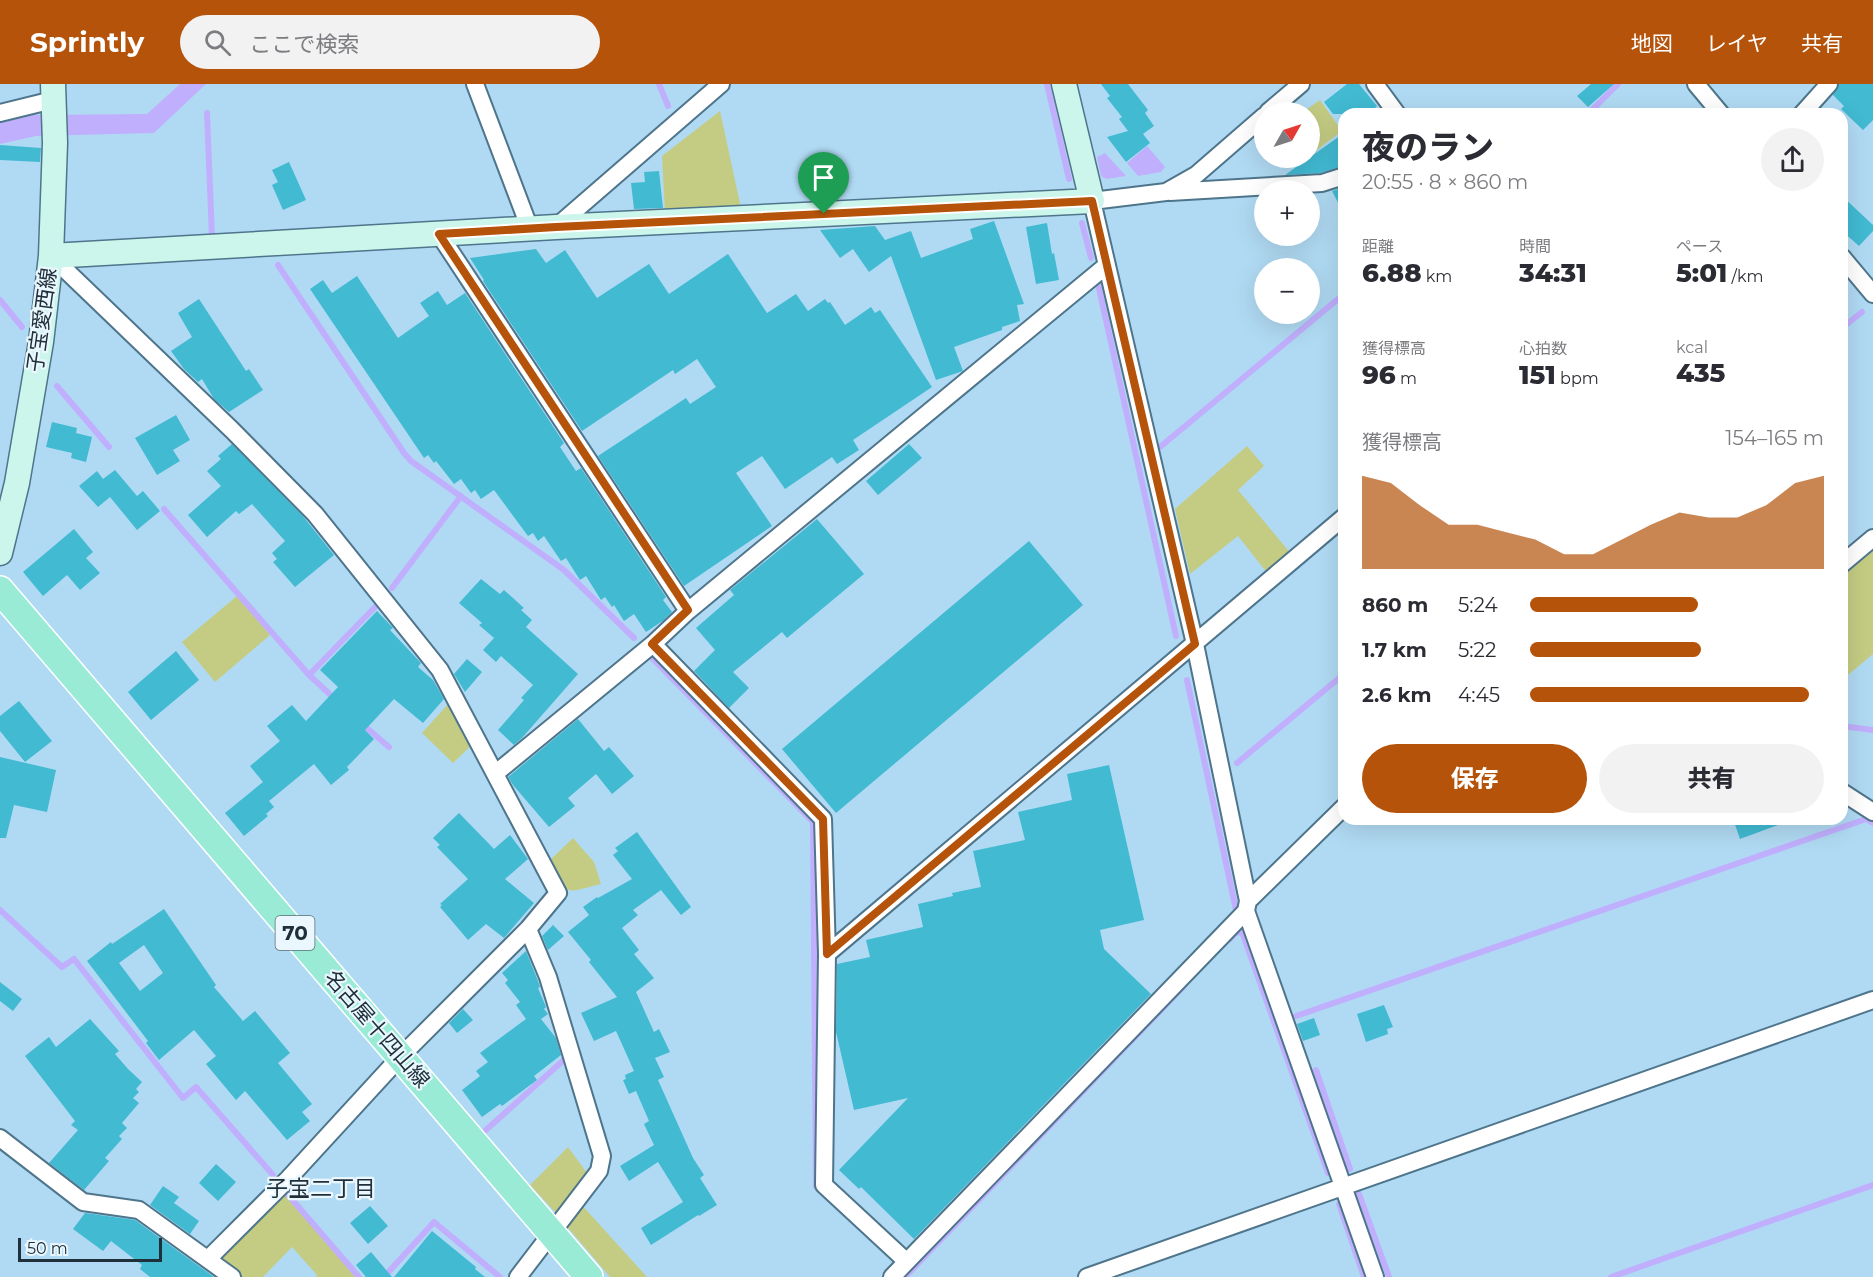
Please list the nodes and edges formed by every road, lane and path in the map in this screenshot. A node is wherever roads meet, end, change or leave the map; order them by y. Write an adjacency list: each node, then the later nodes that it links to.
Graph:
1 (475, 84): 19 (street)
2 (721, 84): 18 (street)
3 (1064, 84): 17 (street)
4 (1301, 84): 9 (street)
5 (1375, 84): 10 (street)
6 (1696, 84): 11 (street)
7 (1829, 84): 12 (street)
8 (53, 92): 13 (street); 21 (street, 子宝愛西線)
9 (1280, 102)
10 (1393, 108)
11 (1716, 108)
12 (1807, 108)
13 (0, 113)
14 (1254, 125): 16 (street)
15 (1338, 178): 16 (street)
16 (1166, 192): 17 (street)
17 (1092, 201): 18 (street); 23 (street)
18 (556, 227): 19 (street)
19 (531, 229): 20 (street)
20 (439, 234): 21 (street); 30 (street)
21 (51, 256): 27 (street, 子宝愛西線); 33 (street)
22 (1848, 264): 24 (street)
23 (1107, 265): 30 (street); 32 (street)
24 (1873, 294)
25 (1338, 523): 32 (street)
26 (1873, 538): 28 (street)
27 (0, 553)
28 (1848, 559)
29 (0, 591): 41 (main road, 名古屋十四山線 / 70)
30 (688, 610): 31 (street)
31 (652, 644): 33 (street); 39 (street)
32 (1195, 644): 37 (street); 39 (street)
33 (496, 773): 38 (street)
34 (1848, 796): 35 (street)
35 (1873, 812)
36 (1338, 813): 37 (street)
37 (1247, 906): 43 (street); 46 (street)
38 (528, 929): 41 (street); 44 (street)
39 (827, 954): 46 (street)
40 (1873, 1000): 43 (street)
41 (401, 1056): 44 (main road, 名古屋十四山線 / 70); 45 (street)
42 (0, 1138): 45 (street)
43 (1344, 1187): 51 (street); 52 (street)
44 (551, 1235): 48 (street); 49 (main road, 名古屋十四山線 / 70)
45 (208, 1258): 47 (street)
46 (906, 1261): 50 (street)
47 (232, 1277)
48 (518, 1277)
49 (589, 1277)
50 (892, 1277)
51 (1087, 1277)
52 (1375, 1277)

